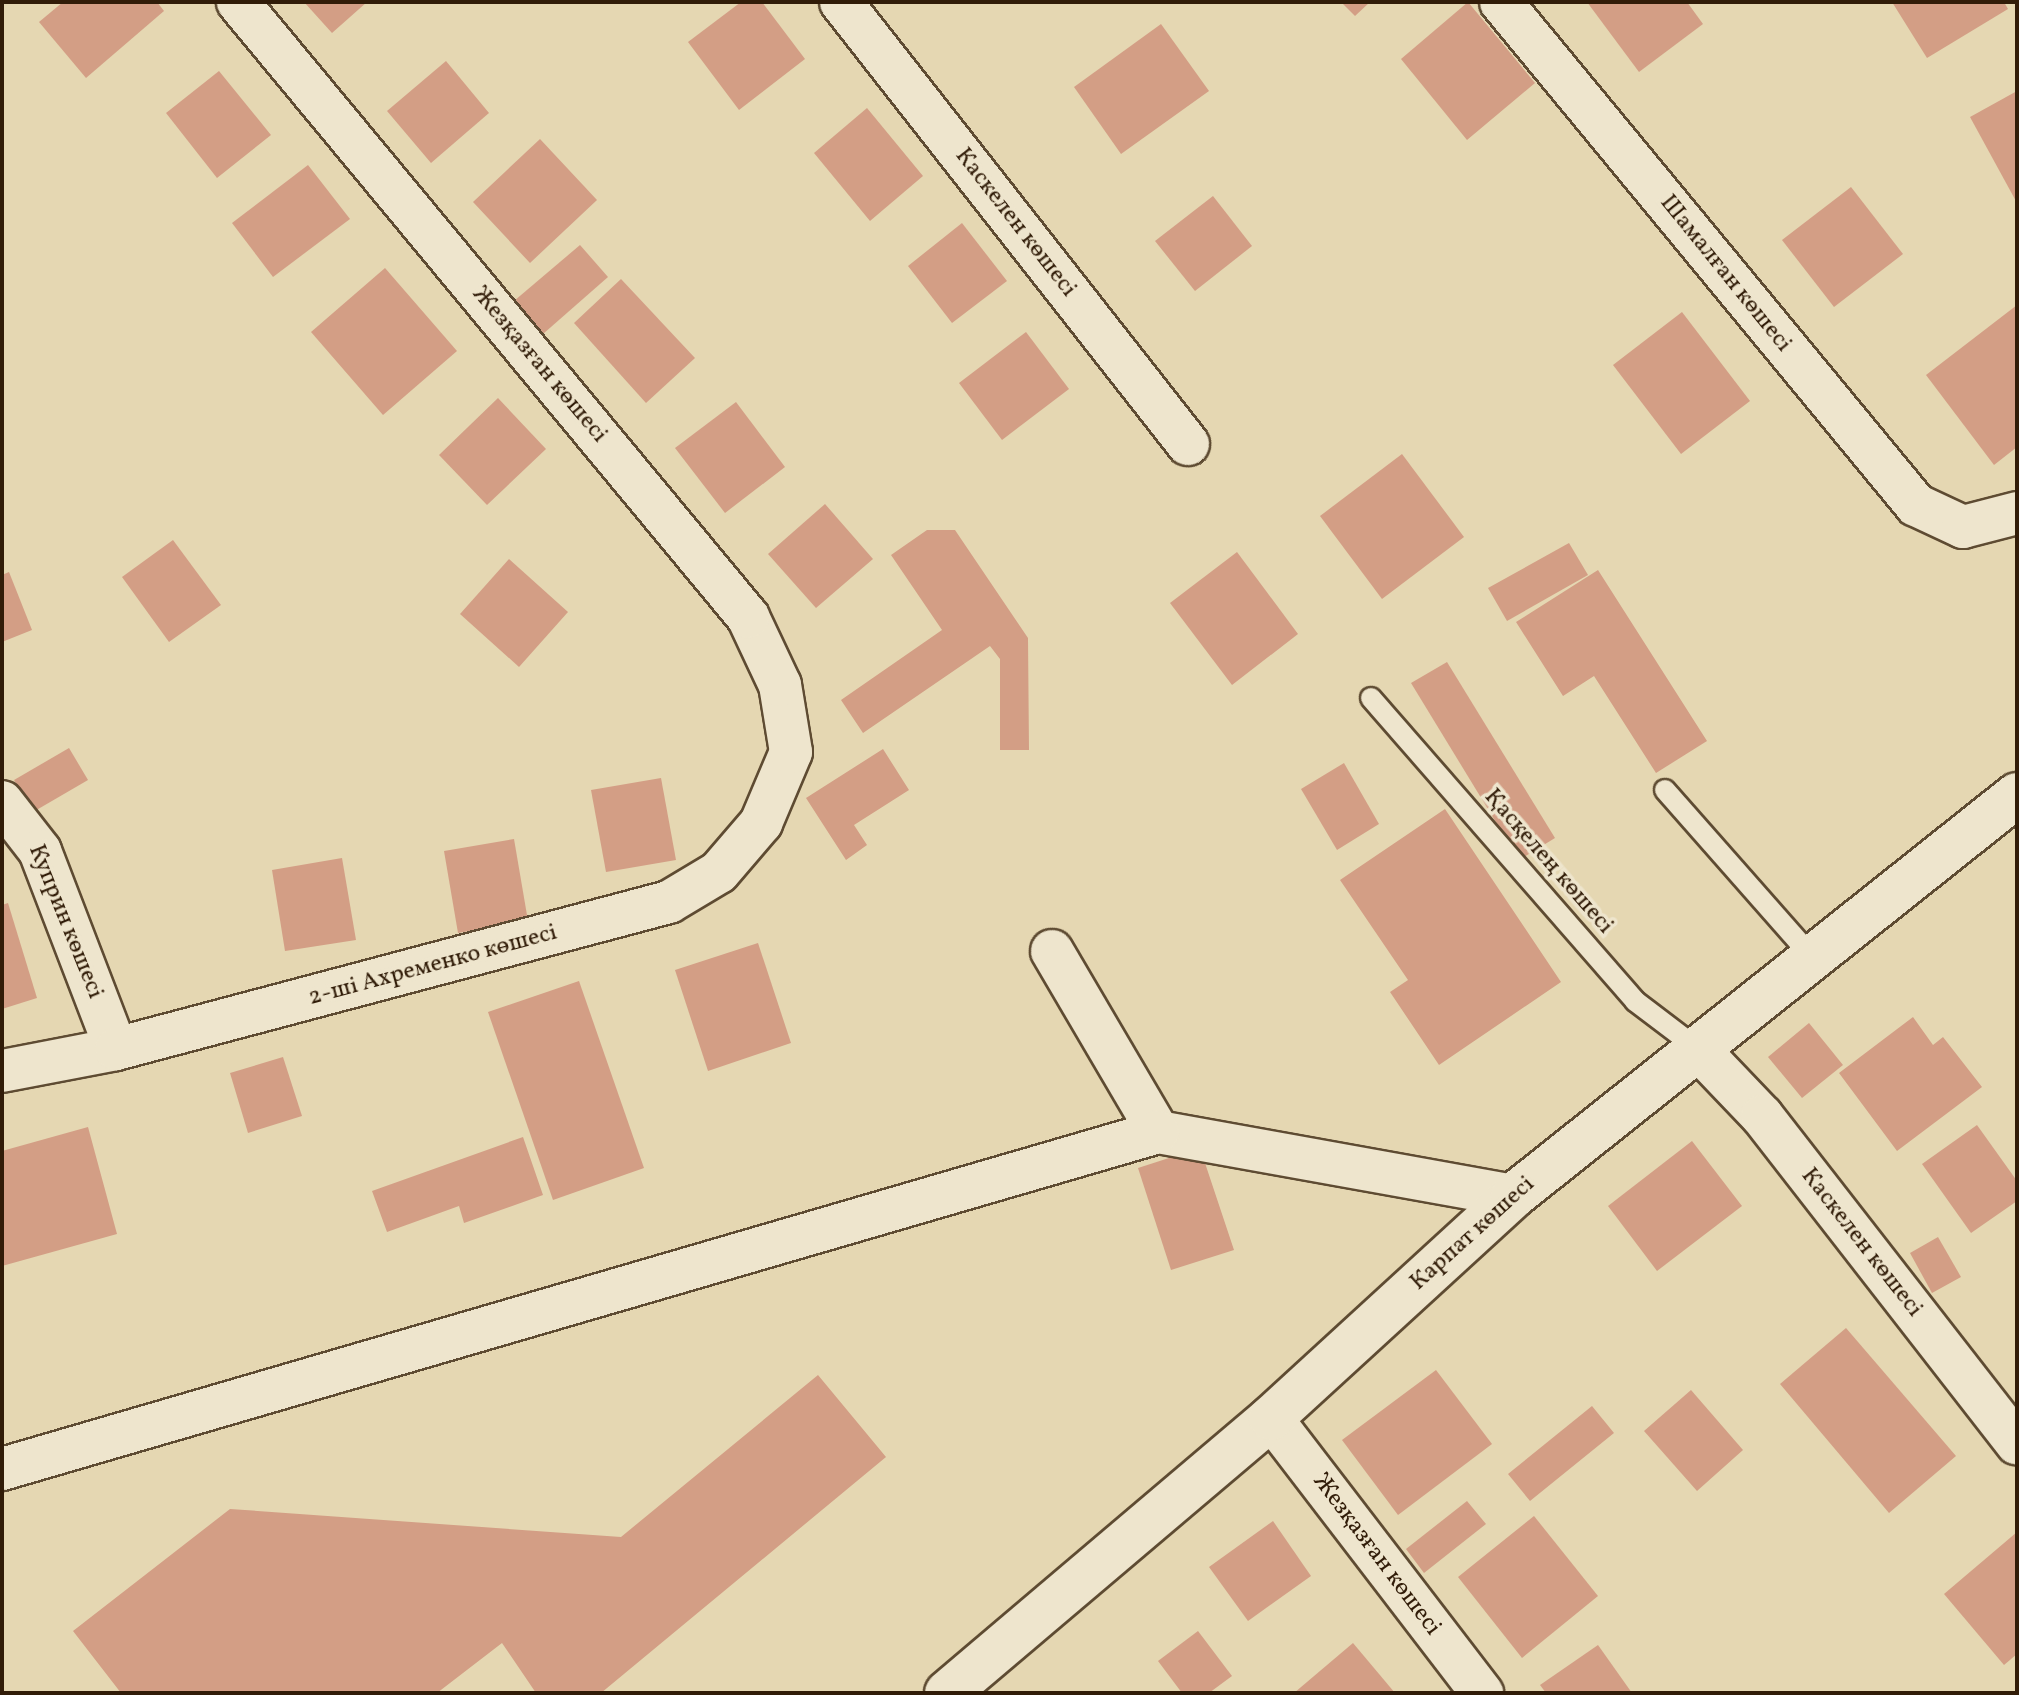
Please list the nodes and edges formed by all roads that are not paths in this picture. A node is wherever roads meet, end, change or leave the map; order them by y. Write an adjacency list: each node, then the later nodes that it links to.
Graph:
1 (238, 2): 7 (street, Жезқазған көшесі)
2 (841, 2): 4 (street, Каскелен көшесі)
3 (1501, 2): 5 (street, Шамалған көшесі)
4 (1188, 444)
5 (2017, 513)
6 (1371, 698): 13 (lane, Қасқелең көшесі)
7 (791, 752): 14 (street, 2-ші Ахременко көшесі)
8 (1665, 790): 12 (lane)
9 (2017, 795): 12 (street, Карпат көшесі)
10 (2, 802): 14 (street, Куприн көшесі)
11 (1052, 951): 16 (street)
12 (1812, 957): 13 (street, Карпат көшесі)
13 (1697, 1048): 17 (street, Карпат көшесі); 19 (street, Каскелен көшесі)
14 (116, 1049): 15 (street, 2-ші Ахременко көшесі)
15 (2, 1071)
16 (1158, 1132): 17 (street); 20 (street)
17 (1513, 1196): 18 (street, Карпат көшесі)
18 (1271, 1418): 21 (street, Карпат көшесі); 22 (street, Жезқазған көшесі)
19 (2017, 1444)
20 (2, 1469)
21 (947, 1693)
22 (1482, 1693)

